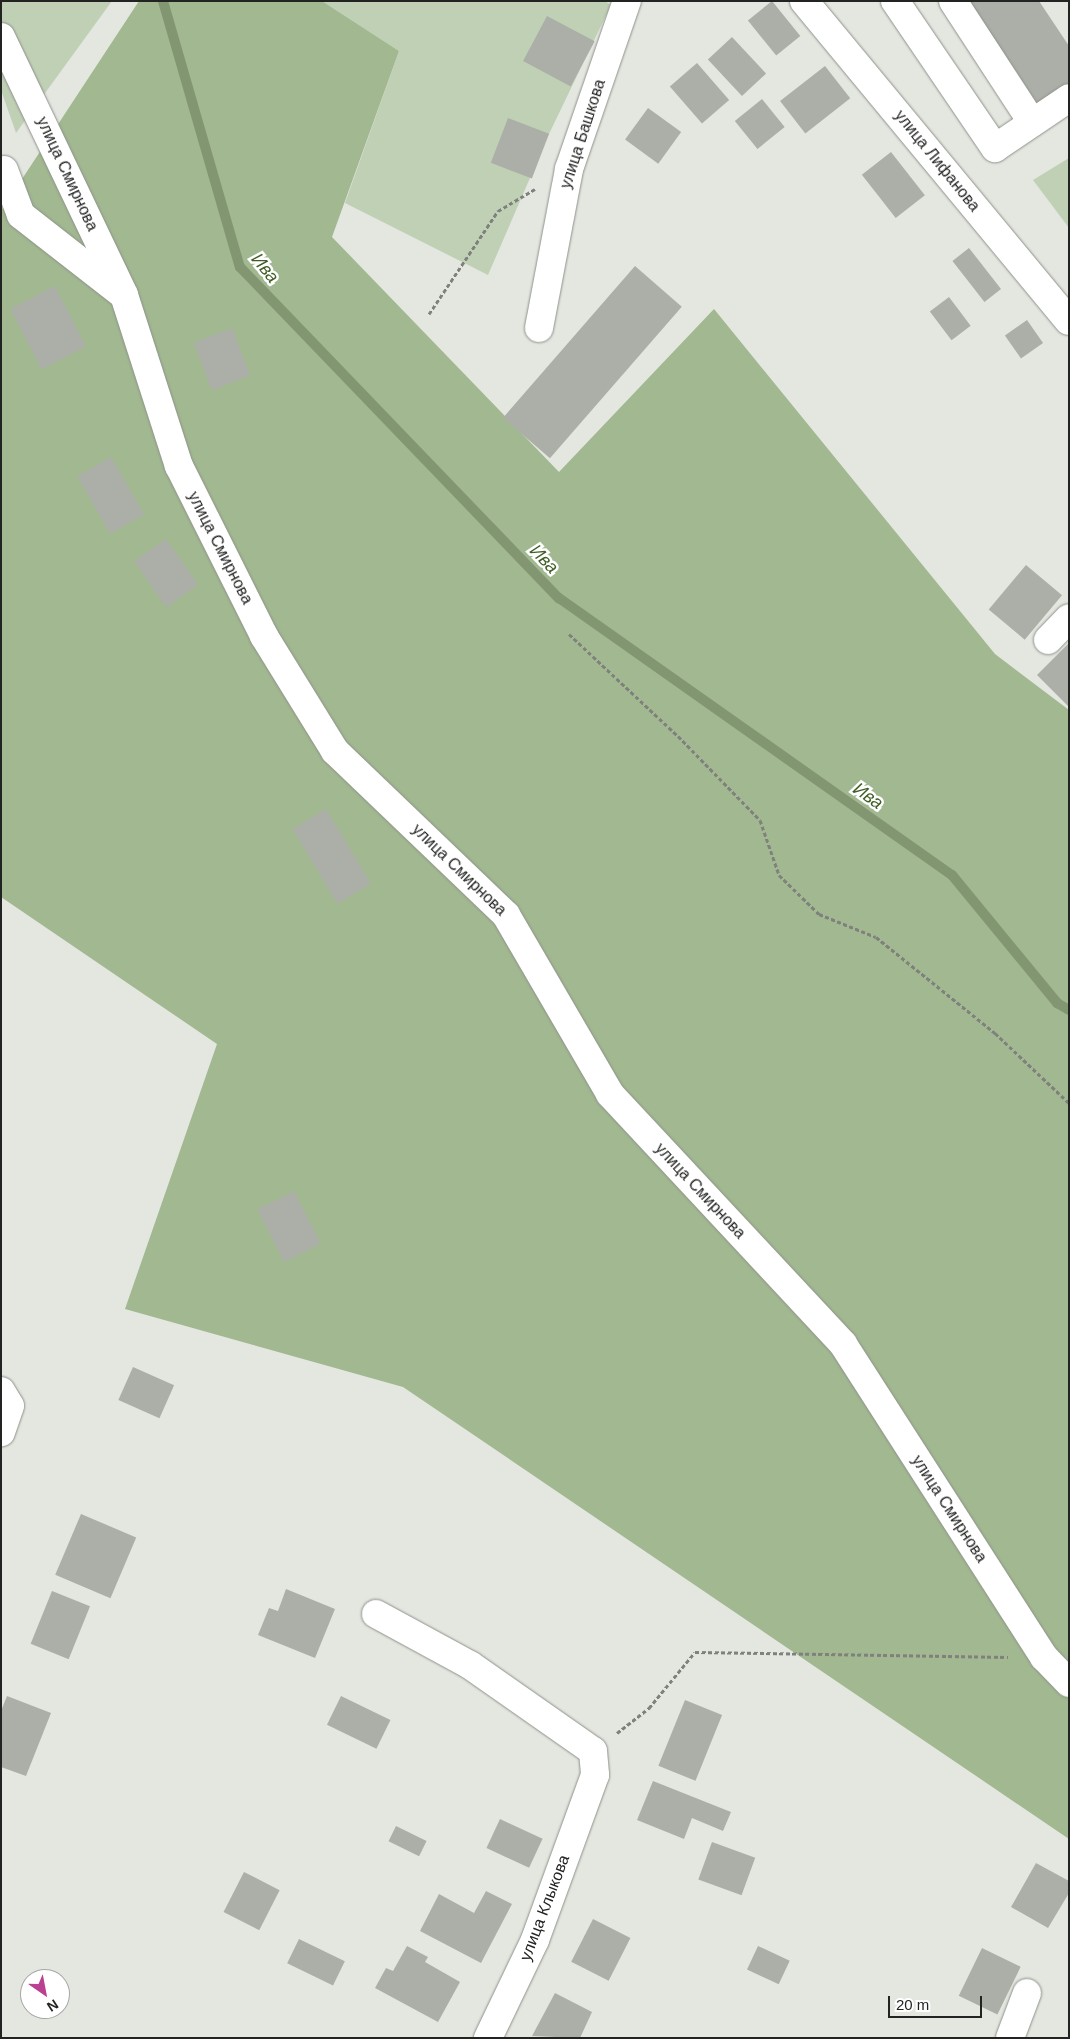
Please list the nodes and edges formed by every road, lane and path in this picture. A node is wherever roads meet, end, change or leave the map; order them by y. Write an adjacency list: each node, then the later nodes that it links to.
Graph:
1 (627, 1): 8 (street, улица Башкова)
2 (804, 1): 12 (street, улица Лифанова)
3 (895, 1): 7 (street)
4 (953, 1): 7 (street)
5 (1, 37): 10 (street, улица Смирнова)
6 (1069, 98): 7 (street)
7 (1032, 122)
8 (569, 168): 11 (path); 13 (street, улица Башкова)
9 (4, 170): 10 (street)
10 (124, 295): 21 (street, улица Смирнова)
11 (429, 314)
12 (1069, 321)
13 (539, 328)
14 (1069, 618): 16 (street)
15 (569, 634): 17 (path)
16 (1048, 640)
17 (1069, 1103)
18 (1, 1391): 19 (street)
19 (1, 1432)
20 (376, 1614): 23 (street)
21 (1044, 1657): 22 (street, улица Смирнова); 23 (path)
22 (1069, 1683)
23 (594, 1763): 25 (street, улица Клыкова)
24 (1027, 1992): 26 (street)
25 (488, 2038)
26 (1010, 2038)

